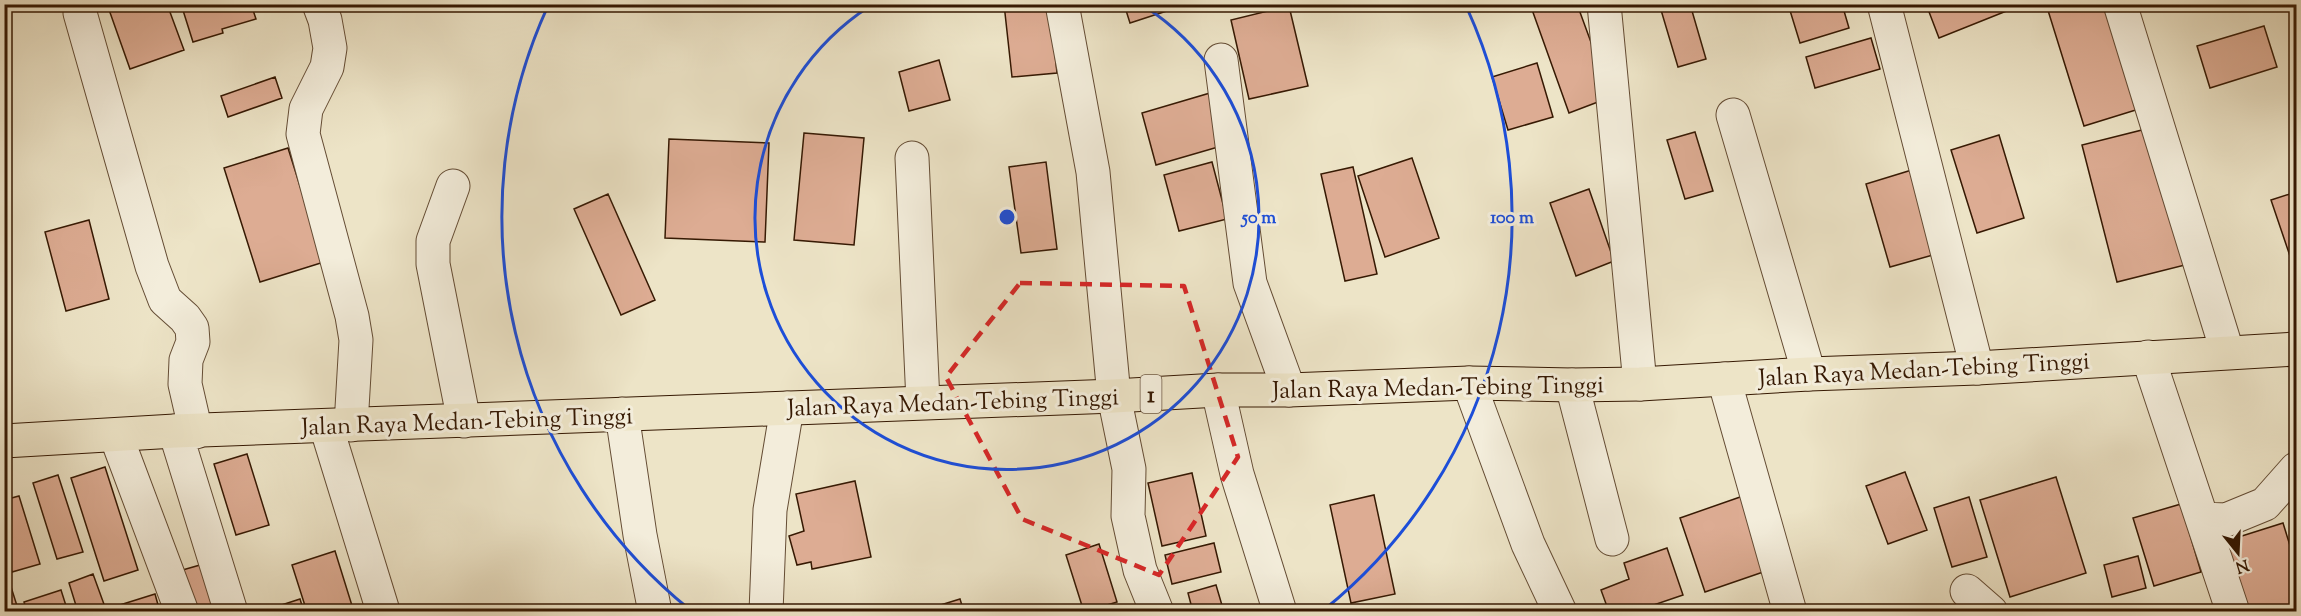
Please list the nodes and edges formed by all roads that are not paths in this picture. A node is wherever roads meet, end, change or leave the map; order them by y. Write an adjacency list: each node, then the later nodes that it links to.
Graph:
1 (319, 4): 27 (street)
2 (1062, 4): 22 (street)
3 (1604, 4): 18 (street)
4 (1884, 4): 14 (street)
5 (2120, 4): 12 (street)
6 (80, 13): 28 (street)
7 (1221, 60): 21 (street)
8 (1733, 115): 15 (street)
9 (912, 158): 23 (street)
10 (453, 186): 26 (street)
11 (2296, 348): 12 (highway, Jalan Raya Medan-Tebing Tinggi / 1)
12 (2227, 351): 13 (highway, Jalan Raya Medan-Tebing Tinggi / 1)
13 (2148, 357): 14 (highway, Jalan Raya Medan-Tebing Tinggi / 1); 32 (street)
14 (1977, 368): 15 (highway, Jalan Raya Medan-Tebing Tinggi / 1)
15 (1809, 374): 16 (highway, Jalan Raya Medan-Tebing Tinggi / 1)
16 (1724, 379): 18 (highway, Jalan Raya Medan-Tebing Tinggi / 1); 42 (street)
17 (1469, 383): 19 (highway, Jalan Raya Medan-Tebing Tinggi / 1); 21 (highway, Jalan Raya Medan-Tebing Tinggi / 1); 41 (street)
18 (1640, 384): 19 (highway, Jalan Raya Medan-Tebing Tinggi / 1)
19 (1572, 385): 33 (street)
20 (1218, 390): 21 (highway, Jalan Raya Medan-Tebing Tinggi / 1); 22 (highway, Jalan Raya Medan-Tebing Tinggi / 1); 40 (street)
21 (1289, 390)
22 (1114, 396): 23 (highway, Jalan Raya Medan-Tebing Tinggi / 1); 39 (street)
23 (923, 402): 24 (highway, Jalan Raya Medan-Tebing Tinggi / 1)
24 (787, 408): 25 (highway, Jalan Raya Medan-Tebing Tinggi / 1); 38 (street)
25 (622, 414): 26 (highway, Jalan Raya Medan-Tebing Tinggi / 1); 37 (street)
26 (464, 421): 27 (highway, Jalan Raya Medan-Tebing Tinggi / 1)
27 (338, 426): 28 (highway, Jalan Raya Medan-Tebing Tinggi / 1); 34 (street)
28 (185, 432): 29 (highway, Jalan Raya Medan-Tebing Tinggi / 1); 36 (street)
29 (116, 436): 30 (highway, Jalan Raya Medan-Tebing Tinggi / 1); 35 (street)
30 (4, 441)
31 (2296, 469): 32 (street)
32 (2202, 519): 43 (street)
33 (1612, 539)
34 (383, 611)
35 (182, 612)
36 (231, 612)
37 (655, 612)
38 (766, 612)
39 (1157, 612)
40 (1280, 612)
41 (1560, 612)
42 (1790, 612)
43 (2233, 612)

